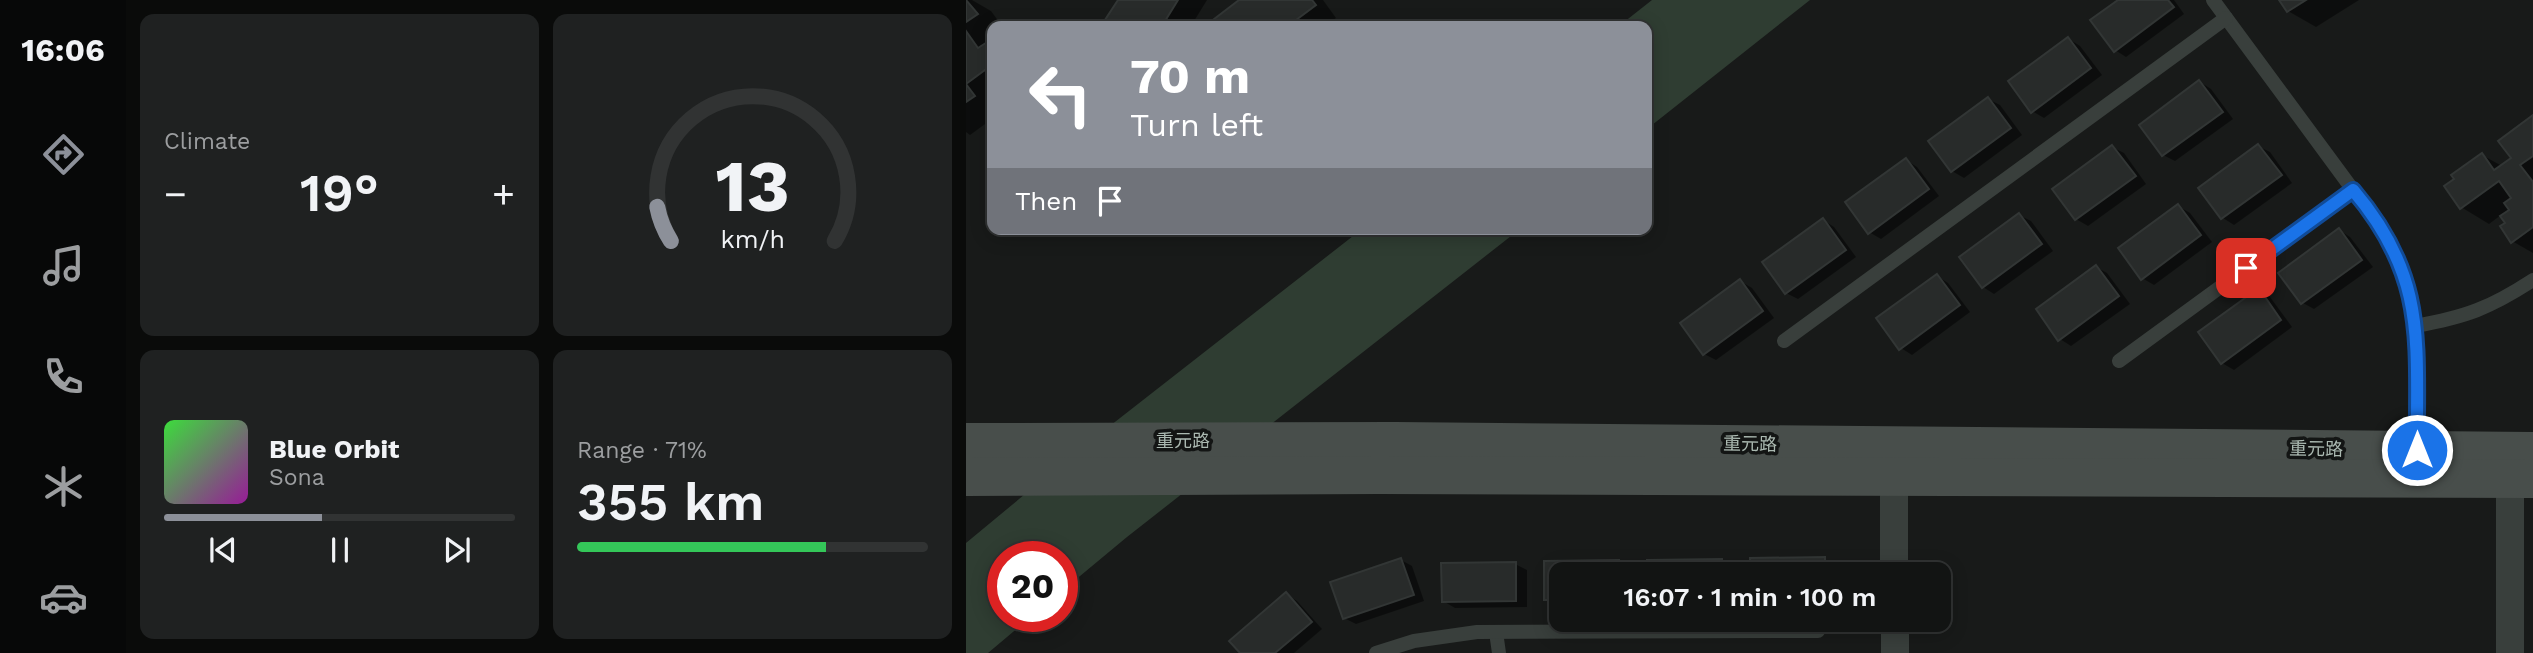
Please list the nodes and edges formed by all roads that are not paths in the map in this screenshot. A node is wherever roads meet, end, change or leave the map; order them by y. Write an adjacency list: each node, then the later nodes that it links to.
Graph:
1 (2213, 0): 2 (lane)
2 (2226, 18): 3 (lane); 6 (lane)
3 (2353, 190): 5 (lane); 7 (lane)
4 (2533, 280): 5 (lane)
5 (2415, 326): 9 (lane)
6 (1784, 341)
7 (2119, 361)
8 (966, 442): 9 (street, 重元路)
9 (2417, 450): 10 (street, 重元路)
10 (2525, 469): 11 (street, 重元路); 20 (street)
11 (1894, 476): 12 (street, 重元路); 13 (street)
12 (966, 477)
13 (1894, 562)
14 (1496, 632): 15 (lane); 17 (lane); 18 (lane)
15 (1549, 632)
16 (1895, 632): 19 (street)
17 (1376, 653)
18 (1499, 653)
19 (1895, 653)
20 (2510, 653)

